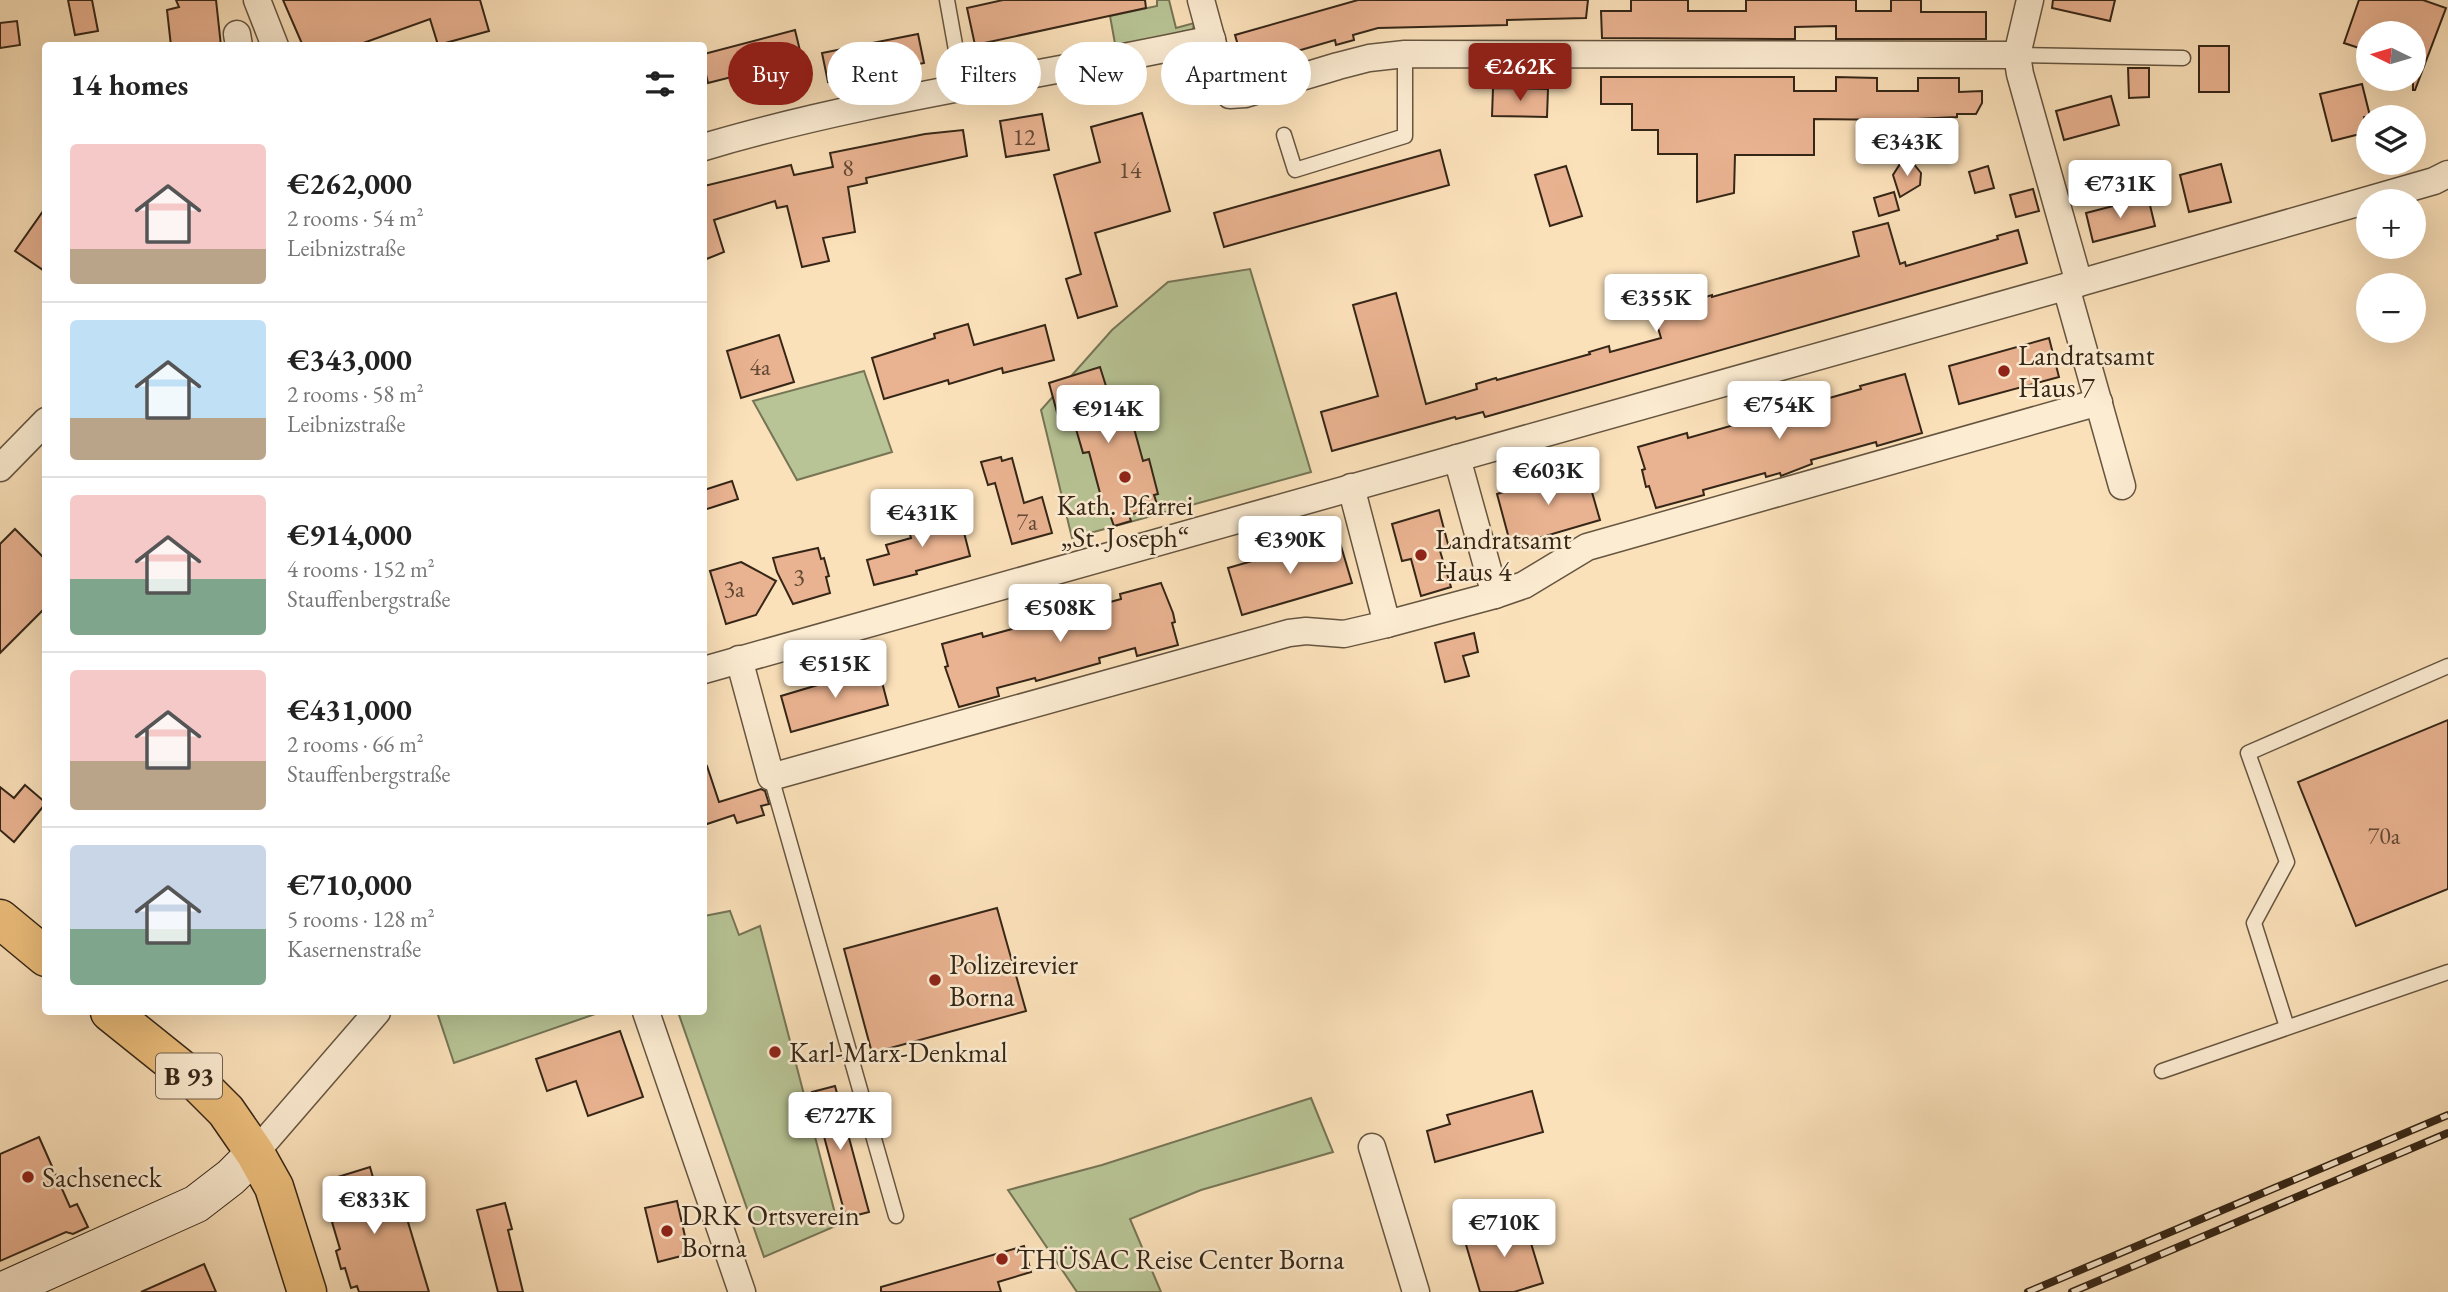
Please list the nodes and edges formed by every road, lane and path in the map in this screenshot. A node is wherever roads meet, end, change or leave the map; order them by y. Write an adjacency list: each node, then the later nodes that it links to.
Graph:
1 (257, 0): 6 (street)
2 (947, 0): 7 (lane)
3 (1201, 0): 5 (street)
4 (2030, 0): 9 (street)
5 (1212, 39): 8 (street); 11 (street)
6 (273, 42)
7 (955, 42)
8 (1405, 54): 9 (street); 13 (lane)
9 (2017, 55): 10 (lane); 16 (street)
10 (2183, 58)
11 (1041, 73)
12 (936, 95): 14 (street)
13 (1284, 135)
14 (707, 146)
15 (2448, 174): 16 (street)
16 (2073, 285): 17 (street); 19 (street)
17 (2099, 402): 21 (street); 23 (street)
18 (42, 425): 20 (street)
19 (1457, 457): 22 (street); 23 (street)
20 (0, 468)
21 (2122, 486)
22 (1351, 487): 24 (street); 25 (street)
23 (1495, 595): 24 (street)
24 (1387, 624): 28 (street)
25 (739, 659): 27 (street); 28 (street)
26 (2448, 666): 35 (lane)
27 (707, 669)
28 (771, 777): 39 (lane)
29 (0, 919): 30 (main road)
30 (42, 954)
31 (2448, 972): 35 (lane)
32 (114, 1015): 38 (main road, B 93)
33 (374, 1015): 38 (street)
34 (647, 1015): 42 (street)
35 (2287, 1027): 36 (lane)
36 (2162, 1071)
37 (1372, 1147): 43 (street)
38 (255, 1153): 40 (main road); 41 (main road, B 93)
39 (896, 1216)
40 (0, 1292)
41 (307, 1292)
42 (742, 1292)
43 (1416, 1292)

